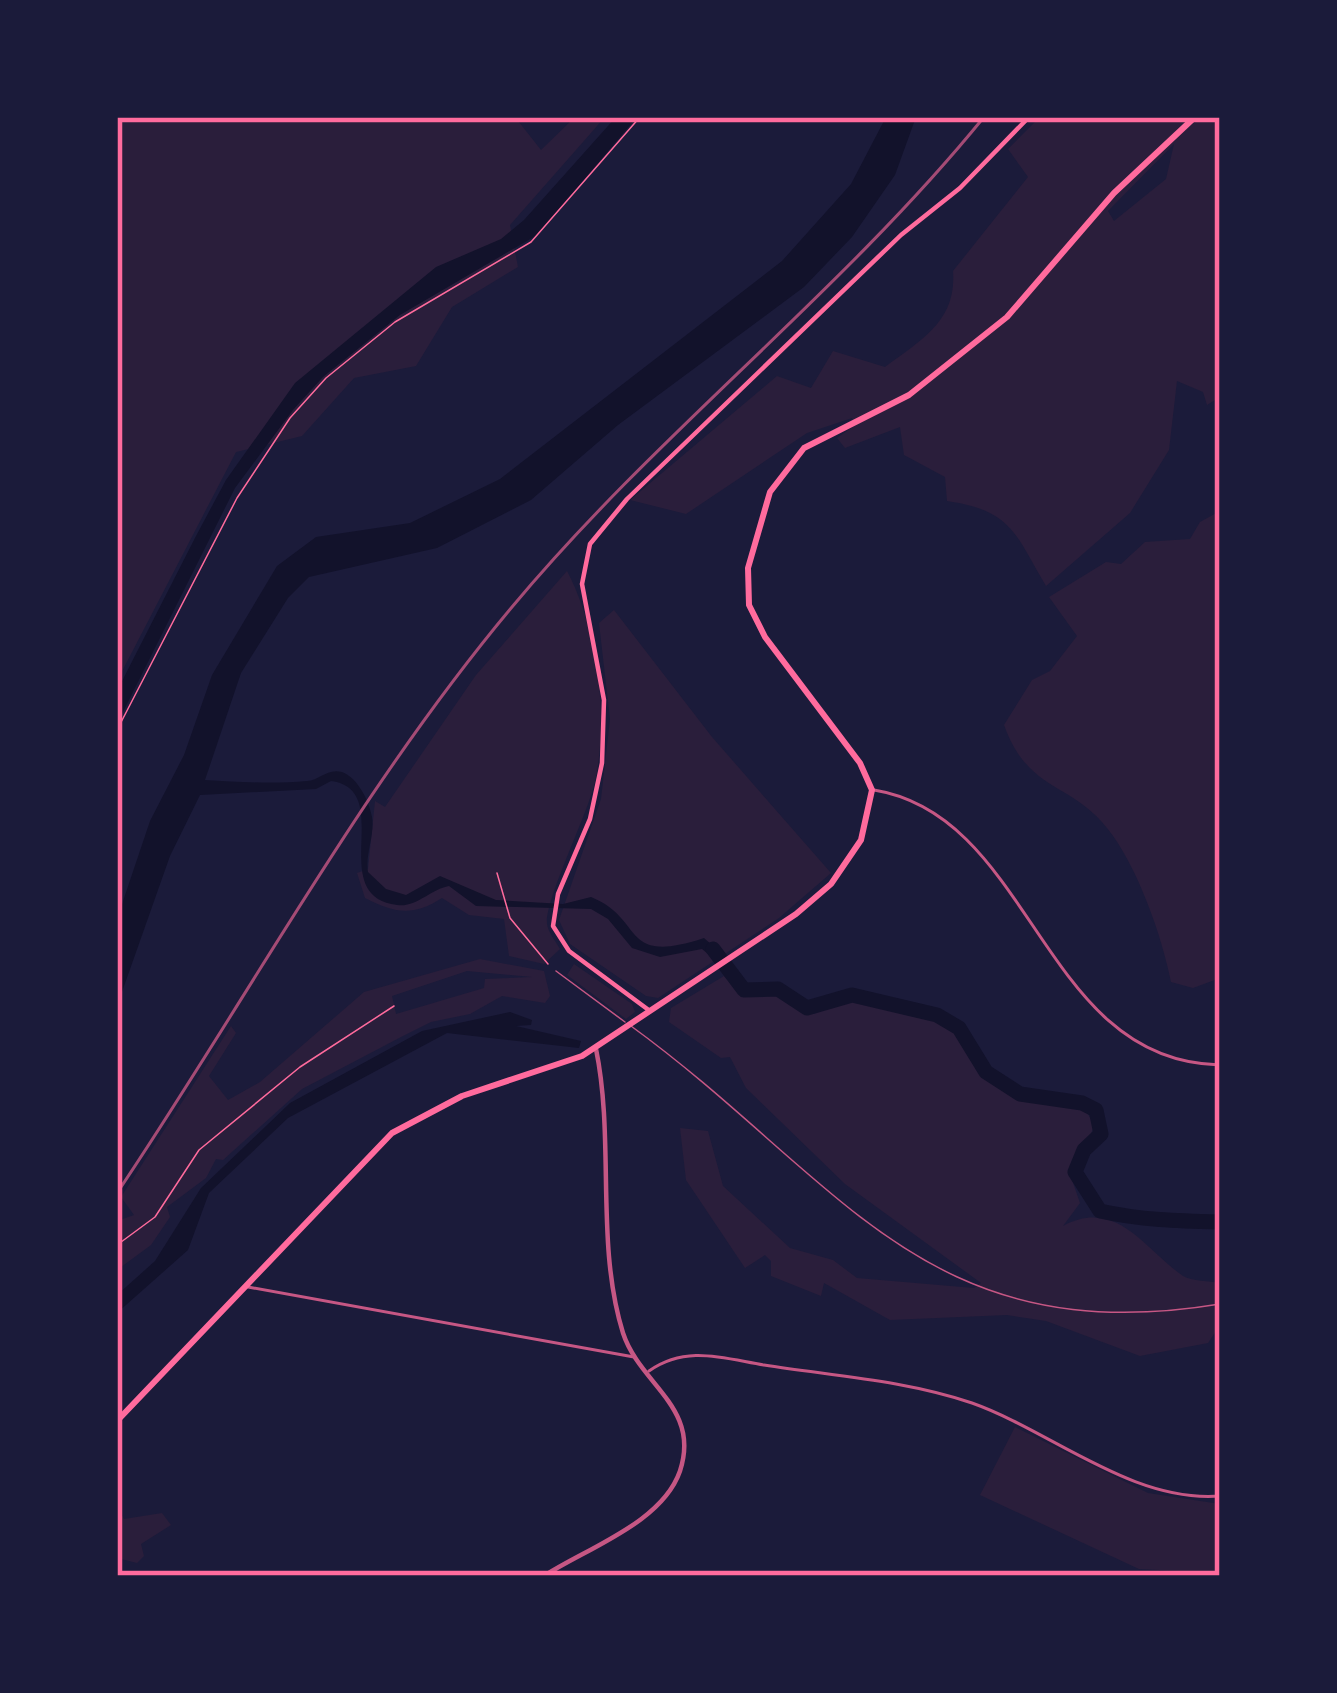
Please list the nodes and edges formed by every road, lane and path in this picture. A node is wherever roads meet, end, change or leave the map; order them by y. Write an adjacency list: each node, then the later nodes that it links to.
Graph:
1 (640, 117): 4 (path)
2 (1029, 117): 9 (main road)
3 (1195, 117): 5 (highway)
4 (117, 730)
5 (872, 790): 9 (highway); 11 (street)
6 (496, 873): 7 (path)
7 (556, 971): 14 (lane)
8 (394, 1006): 12 (path)
9 (650, 1011): 10 (highway)
10 (596, 1048): 13 (highway); 15 (street)
11 (1220, 1065)
12 (117, 1245)
13 (246, 1287): 15 (street); 17 (highway)
14 (1220, 1304)
15 (636, 1358): 16 (street)
16 (649, 1371): 18 (street); 19 (street)
17 (117, 1421)
18 (1220, 1496)
19 (544, 1576)

